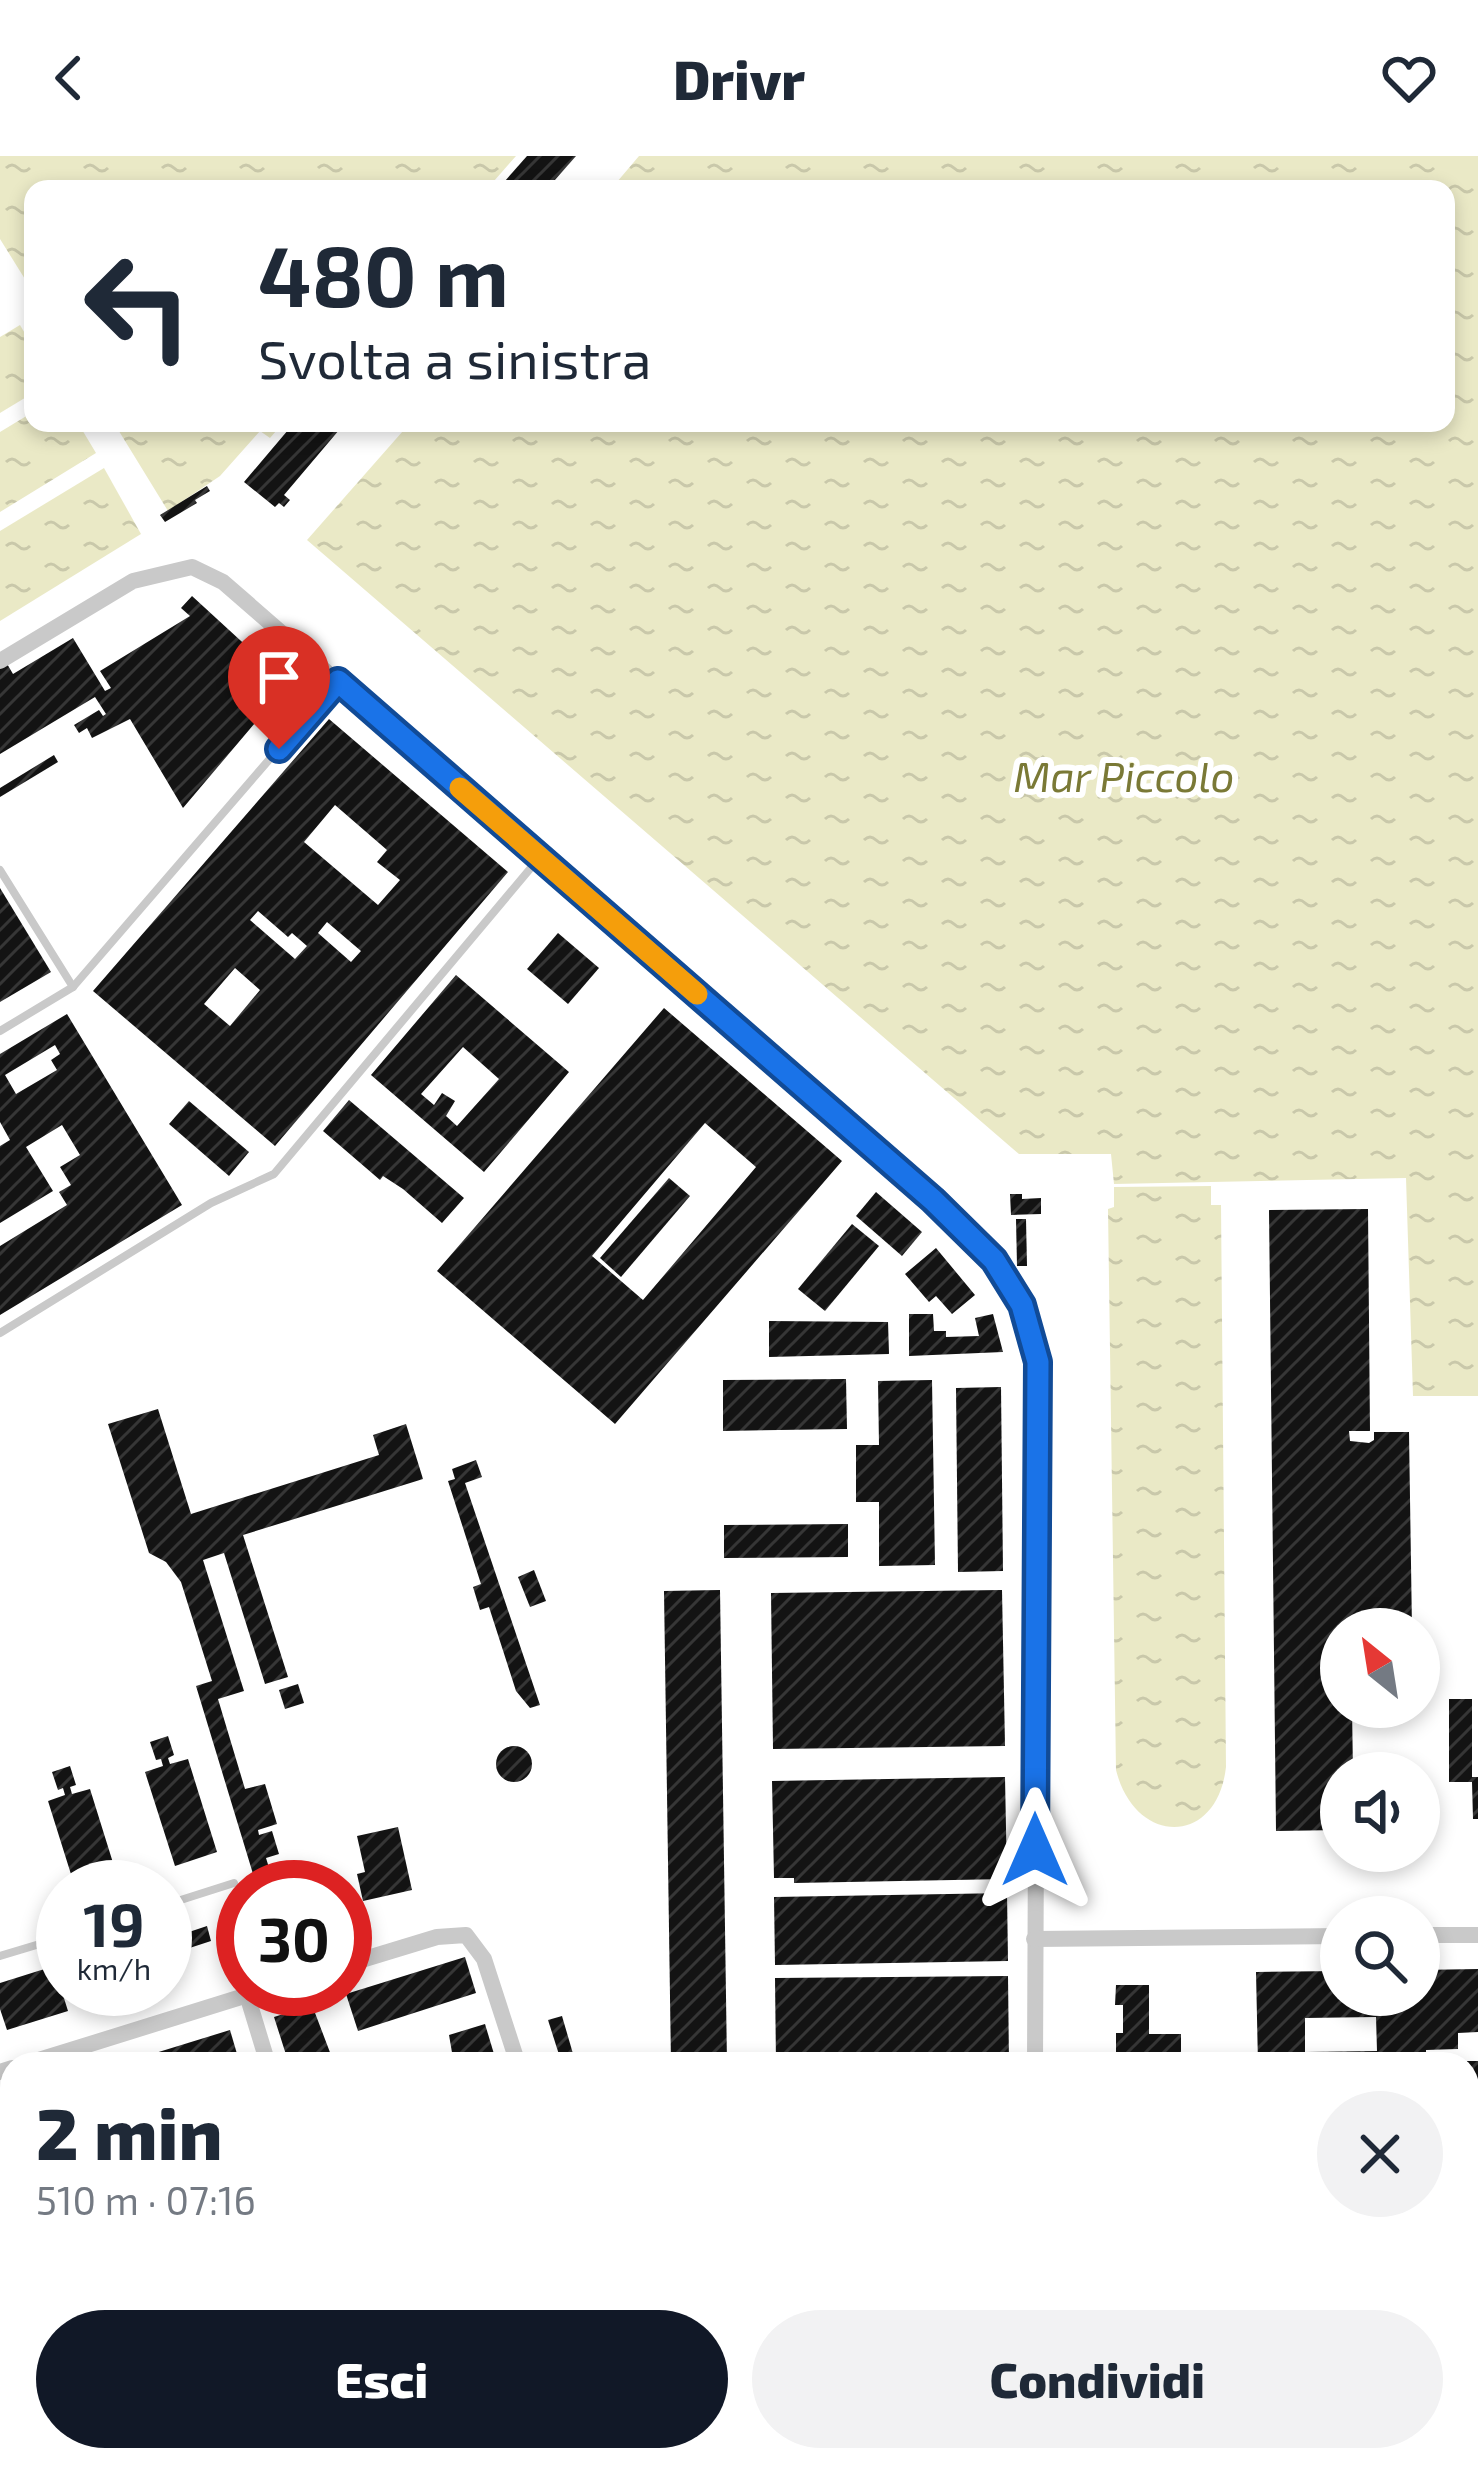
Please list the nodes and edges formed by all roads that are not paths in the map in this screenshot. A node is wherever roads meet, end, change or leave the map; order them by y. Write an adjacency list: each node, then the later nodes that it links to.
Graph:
1 (0, 662): 2 (street)
2 (338, 681): 3 (street); 5 (lane)
3 (539, 857): 7 (lane); 11 (street)
4 (0, 870): 5 (lane)
5 (73, 987): 6 (lane)
6 (0, 1031)
7 (0, 1333)
8 (1478, 1934): 9 (street)
9 (1440, 1935)
10 (1320, 1936): 11 (street)
11 (1034, 1939): 20 (street)
12 (36, 1945): 13 (lane)
13 (0, 1956)
14 (372, 1957): 19 (street)
15 (216, 2005): 17 (street)
16 (253, 2016): 18 (street)
17 (64, 2052)
18 (264, 2052)
19 (514, 2052)
20 (1035, 2052)

